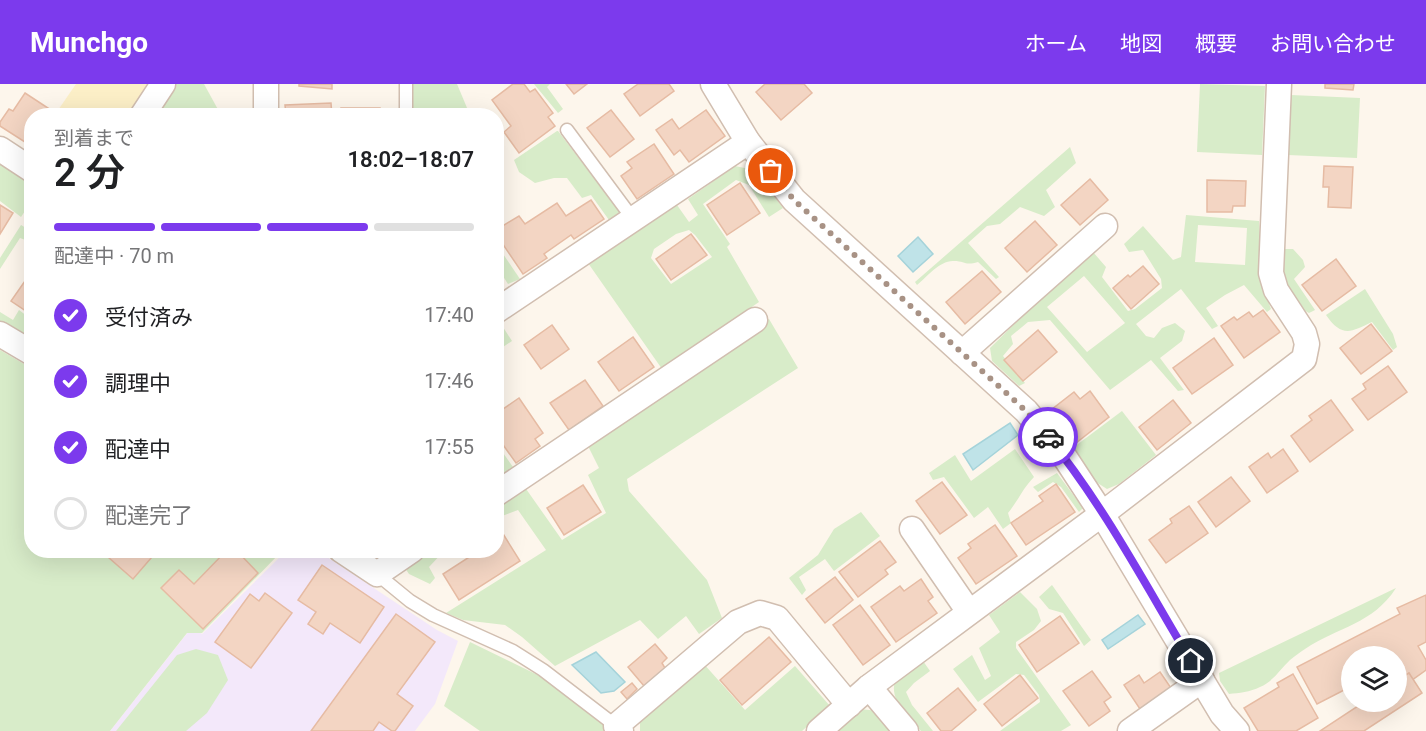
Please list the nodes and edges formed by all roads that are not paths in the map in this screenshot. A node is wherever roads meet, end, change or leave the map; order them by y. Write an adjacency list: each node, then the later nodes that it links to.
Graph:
1 (163, 84): 6 (street)
2 (266, 84): 7 (street)
3 (406, 84): 8 (lane)
4 (713, 84): 10 (street)
5 (1279, 84): 21 (street)
6 (147, 108)
7 (266, 108)
8 (406, 108)
9 (567, 130): 13 (lane)
10 (748, 142): 13 (street); 19 (street)
11 (0, 149): 12 (street)
12 (24, 165)
13 (633, 219): 15 (street)
14 (1105, 226): 19 (street)
15 (504, 306)
16 (755, 320): 20 (street)
17 (0, 334): 18 (street)
18 (24, 348)
19 (962, 353): 21 (street)
20 (504, 489)
21 (1102, 514): 26 (street); 27 (street)
22 (912, 529): 26 (street)
23 (353, 558): 25 (street)
24 (400, 558): 25 (street)
25 (377, 574): 30 (lane)
26 (969, 612): 28 (street)
27 (1202, 680): 33 (street); 34 (street)
28 (869, 687): 29 (street); 32 (street)
29 (849, 705): 30 (street); 31 (street)
30 (619, 729)
31 (819, 731)
32 (906, 731)
33 (1130, 731)
34 (1237, 731)

